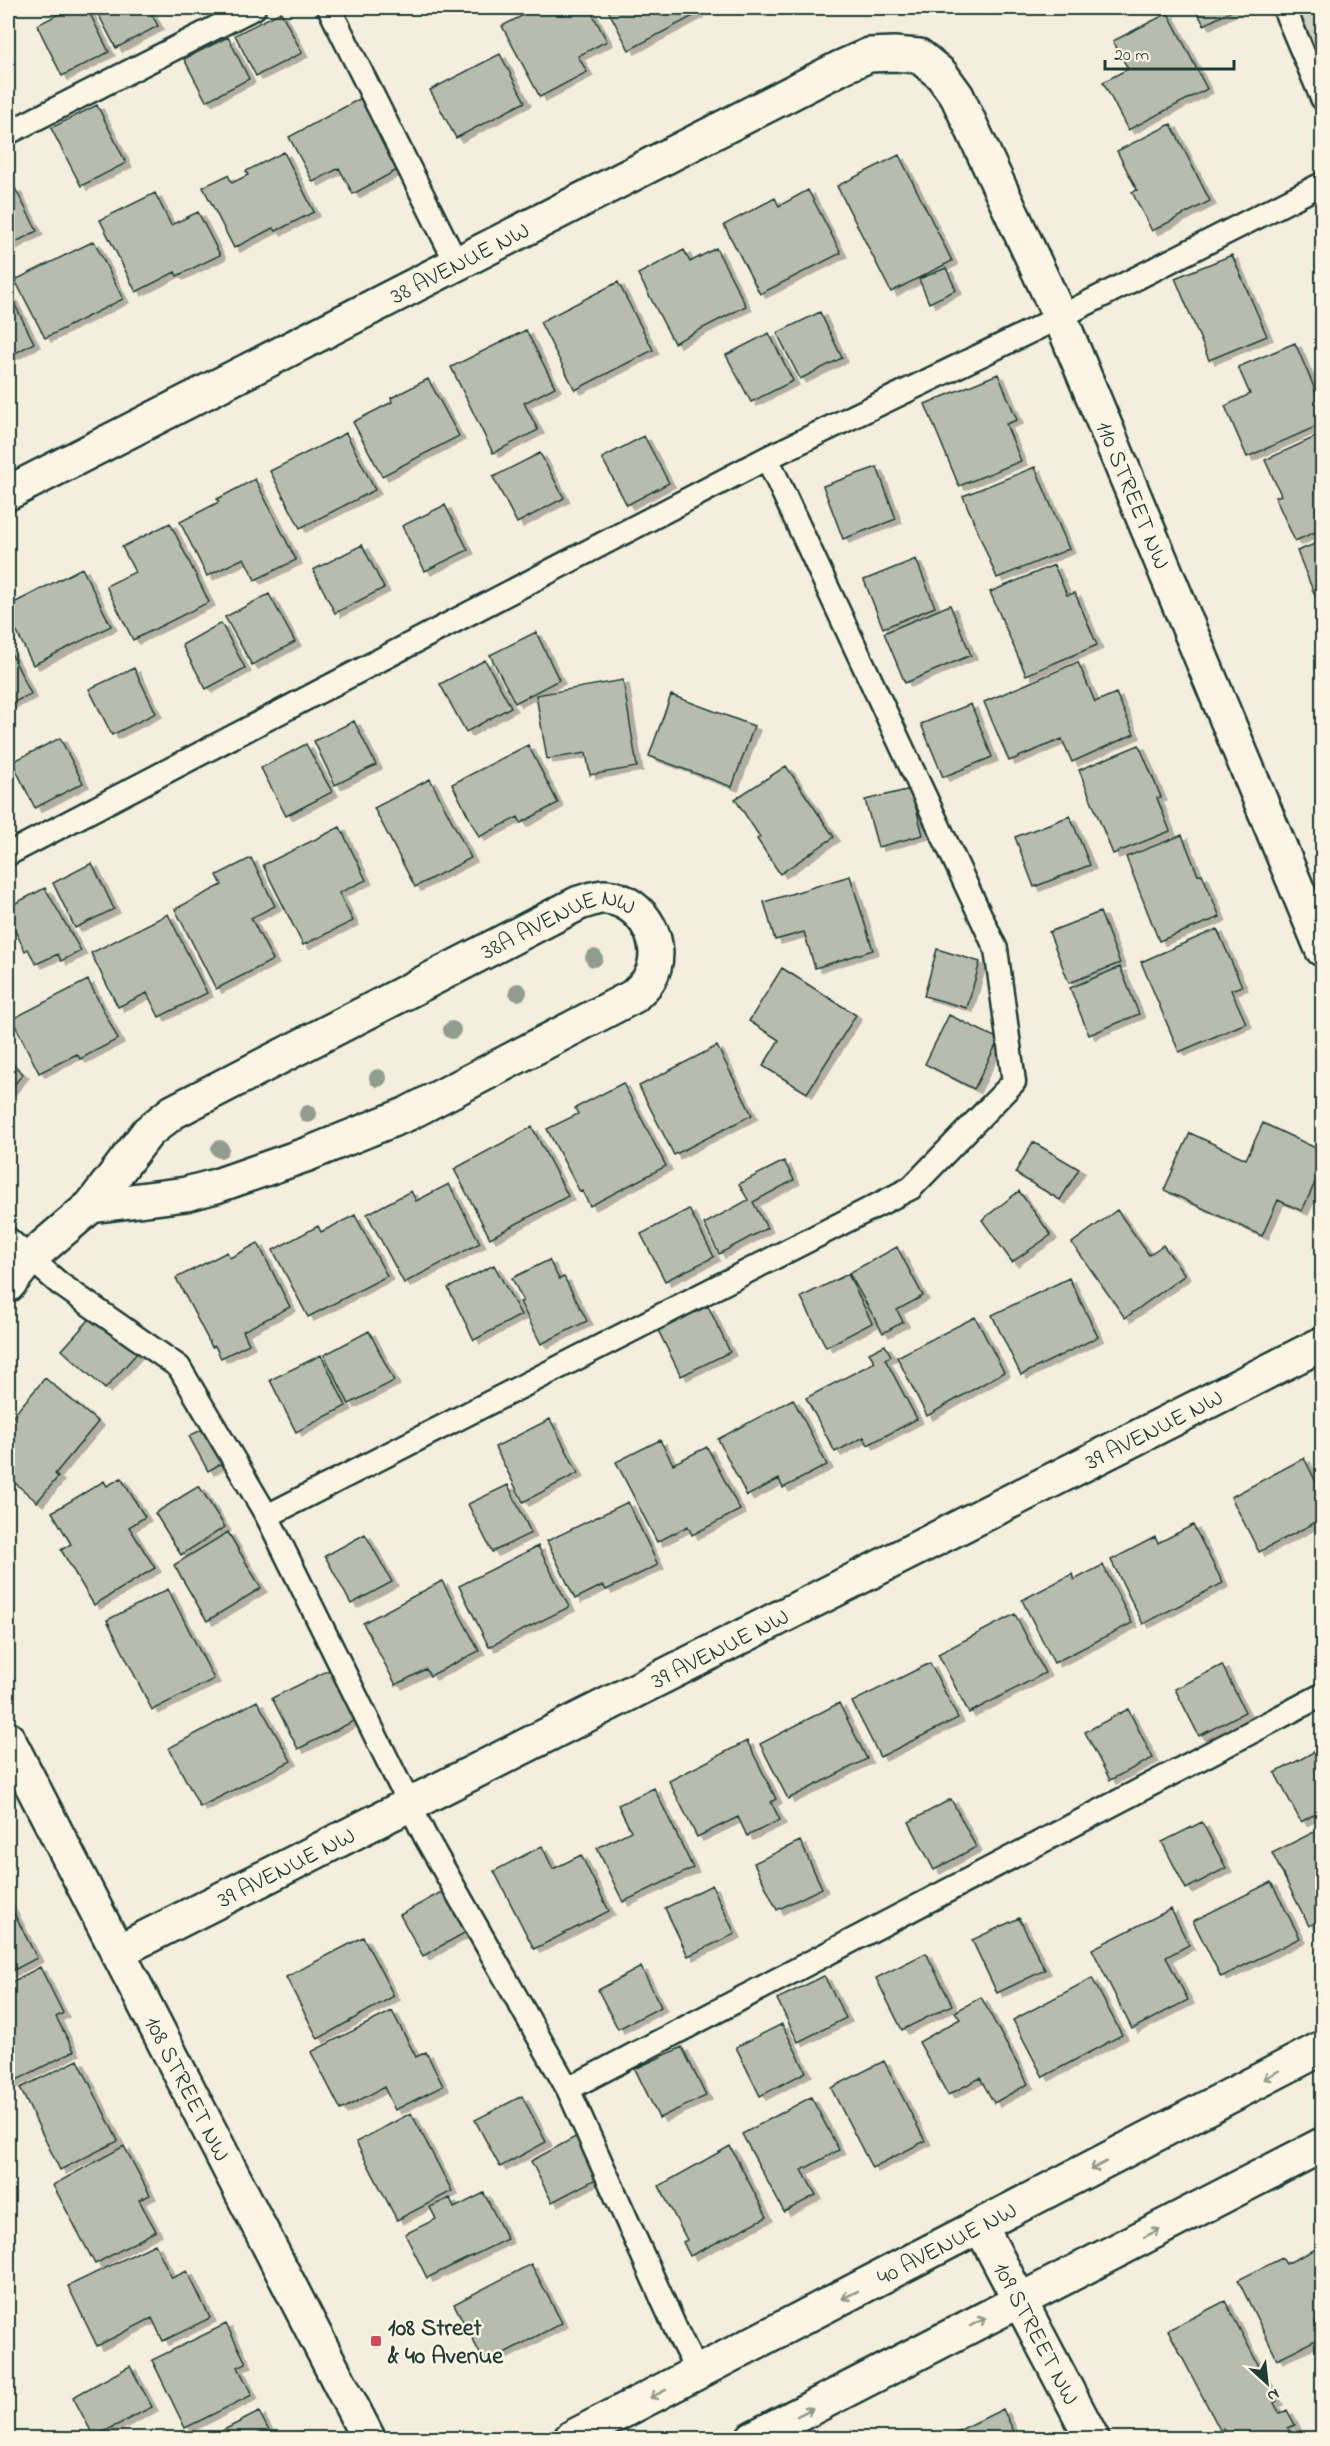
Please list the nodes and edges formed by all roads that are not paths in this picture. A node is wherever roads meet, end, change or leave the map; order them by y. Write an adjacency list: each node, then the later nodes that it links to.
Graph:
1 (254, 8): 6 (lane)
2 (329, 8): 8 (lane)
3 (1284, 8): 5 (lane)
4 (918, 56): 8 (street, 38 AVENUE NW); 9 (street, 110 STREET NW)
5 (1323, 98)
6 (8, 133)
7 (1323, 184): 9 (lane)
8 (457, 264): 11 (street, 38 AVENUE NW)
9 (1060, 317): 10 (lane); 13 (street, 110 STREET NW)
10 (767, 458): 12 (lane); 18 (lane)
11 (8, 493)
12 (8, 854)
13 (1323, 949)
14 (91, 1206): 14 (street, 38A AVENUE NW); 15 (street, 38A AVENUE NW)
15 (19, 1248): 16 (street, 38A AVENUE NW); 18 (lane)
16 (8, 1285)
17 (1323, 1344): 21 (street, 39 AVENUE NW)
18 (267, 1516): 21 (lane)
19 (1323, 1695): 24 (lane)
20 (8, 1739): 22 (street, 108 STREET NW)
21 (410, 1806): 22 (street, 39 AVENUE NW); 24 (lane)
22 (117, 1952): 29 (street, 108 STREET NW)
23 (1323, 2048): 26 (street, 40 AVENUE NW, one-way to 26)
24 (568, 2089): 28 (lane)
25 (1323, 2145): 27 (street, one-way to 25)
26 (981, 2227): 27 (street, 109 STREET NW); 28 (street, 40 AVENUE NW, one-way to 28)
27 (1021, 2300): 31 (street, one-way to 27); 32 (street, 109 STREET NW)
28 (698, 2373): 30 (street, 40 AVENUE NW, one-way to 30)
29 (368, 2439)
30 (571, 2439)
31 (753, 2439)
32 (1092, 2439)

